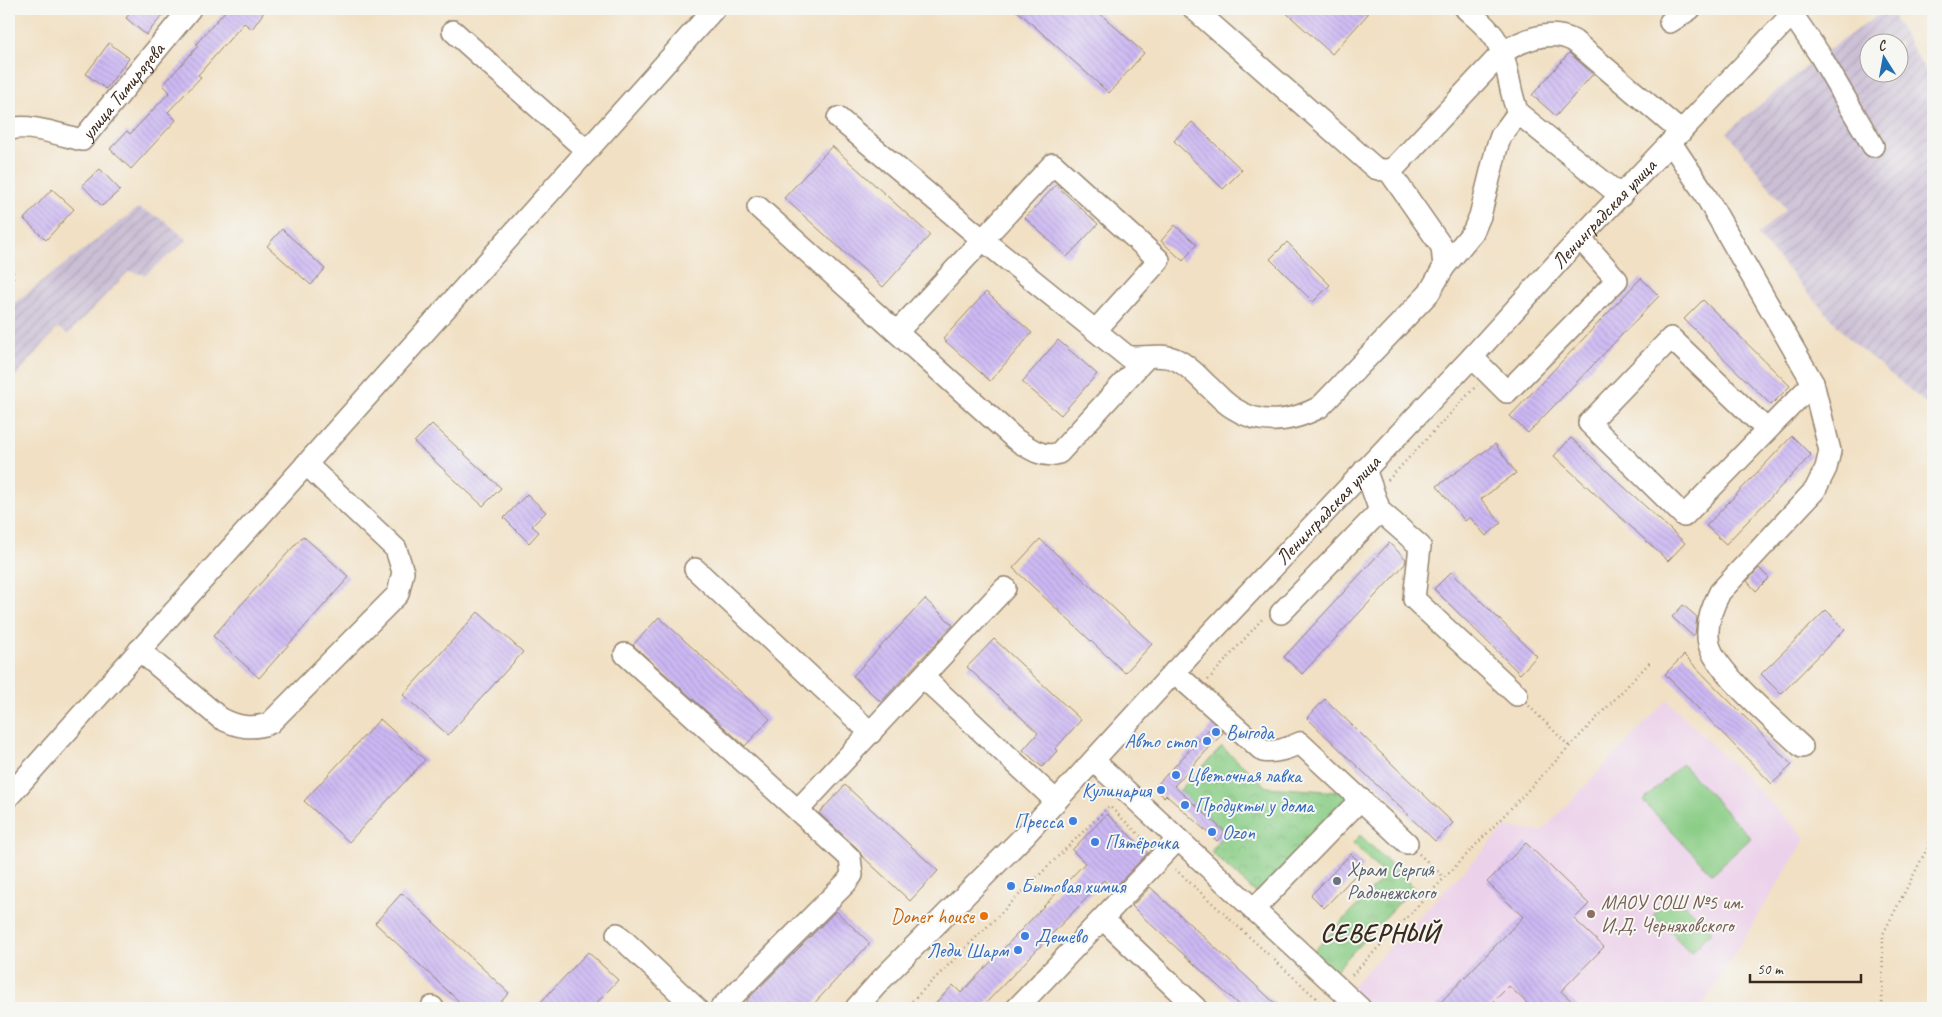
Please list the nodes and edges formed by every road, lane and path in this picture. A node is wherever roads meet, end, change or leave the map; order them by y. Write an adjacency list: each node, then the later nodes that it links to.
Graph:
1 (190, 9): 12 (street, улица Тимирязева)
2 (714, 9): 15 (street)
3 (1194, 9): 16 (street)
4 (1466, 9): 9 (street)
5 (1690, 9): 7 (street)
6 (1794, 11): 13 (street, Ленинградская улица); 14 (street)
7 (1670, 22)
8 (453, 31): 15 (street)
9 (1502, 54): 10 (street); 13 (street); 16 (street)
10 (1518, 113): 17 (street); 21 (street)
11 (838, 118): 20 (street)
12 (9, 130)
13 (1676, 138): 17 (street, Ленинградская улица); 28 (street)
14 (1873, 146)
15 (587, 150): 30 (street)
16 (1390, 171): 21 (street)
17 (1621, 196): 19 (street, Ленинградская улица)
18 (758, 207): 25 (street)
19 (1580, 238): 27 (street, Ленинградская улица); 27 (street)
20 (983, 240): 24 (street); 24 (street); 25 (street)
21 (1444, 267): 26 (street)
22 (9, 269): 23 (path)
23 (9, 298)
24 (1096, 330): 26 (street)
25 (897, 332): 26 (street)
26 (1147, 357)
27 (1472, 357): 31 (street, Ленинградская улица)
28 (1813, 383): 29 (street); 44 (street)
29 (1767, 430): 29 (street)
30 (306, 464): 36 (street); 36 (street)
31 (1365, 468): 32 (street); 39 (street, Ленинградская улица)
32 (1380, 511): 35 (street); 41 (street)
33 (695, 568): 42 (street)
34 (1005, 588): 40 (street)
35 (1282, 613)
36 (139, 650): 46 (street)
37 (625, 654): 49 (street)
38 (1652, 660): 43 (path)
39 (1174, 672): 45 (street, Ленинградская улица); 47 (street)
40 (923, 676): 42 (street); 48 (street)
41 (1517, 695): 43 (path)
42 (871, 732): 49 (street)
43 (1570, 747): 53 (path)
44 (1802, 747)
45 (1094, 761): 48 (street, Ленинградская улица); 51 (street)
46 (9, 796)
47 (1361, 798): 52 (street); 54 (street)
48 (1056, 802): 58 (street, Ленинградская улица)
49 (798, 810): 60 (street)
50 (1933, 837): 64 (path)
51 (1178, 839): 54 (street); 55 (street)
52 (1407, 843): 53 (path)
53 (1445, 878): 57 (path)
54 (1254, 910): 57 (street)
55 (1103, 919): 61 (street); 62 (street)
56 (618, 934): 59 (street)
57 (1339, 989): 63 (street)
58 (865, 1005)
59 (696, 1008)
60 (721, 1008)
61 (1017, 1008)
62 (1196, 1008)
63 (1360, 1008)
64 (1882, 1008)

